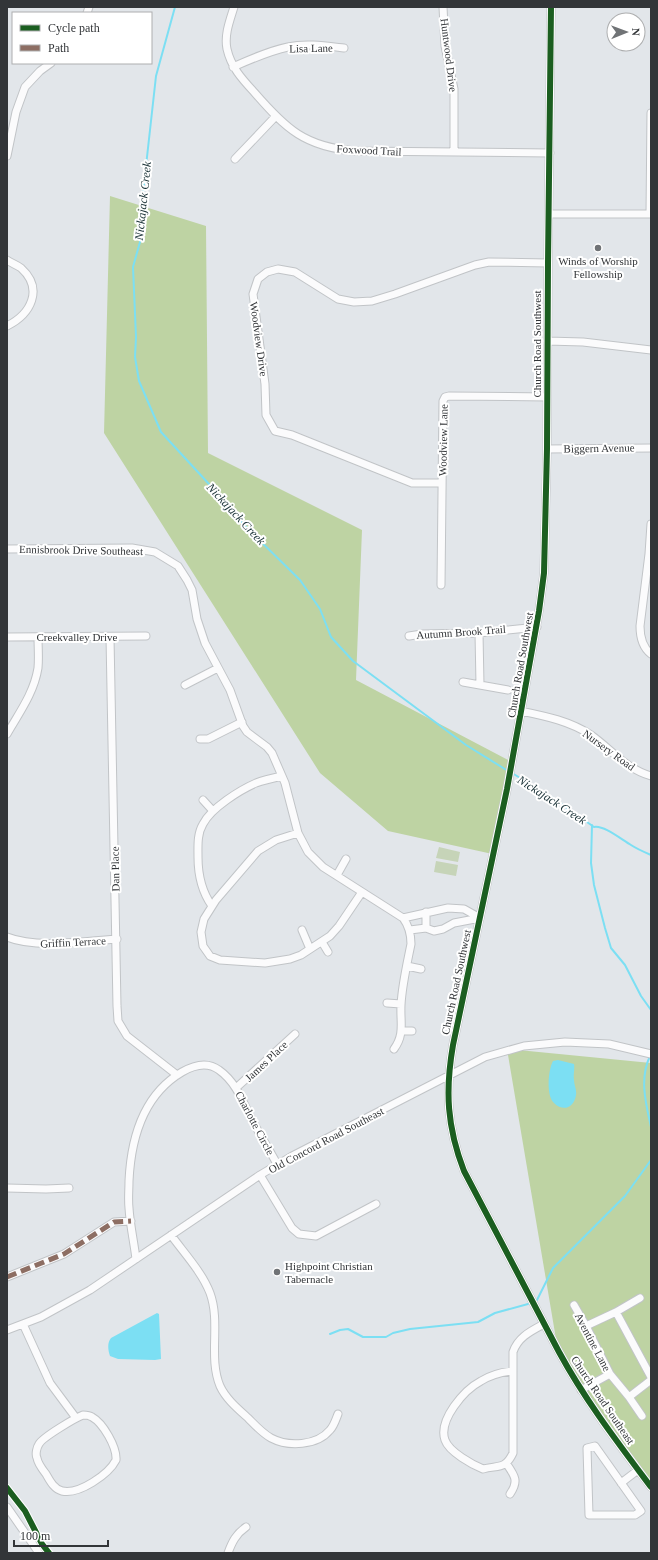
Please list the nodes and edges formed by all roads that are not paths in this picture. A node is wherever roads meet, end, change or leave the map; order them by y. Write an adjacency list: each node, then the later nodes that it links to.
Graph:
1 (234, 7): 6 (street, Foxwood Trail)
2 (443, 7): 9 (street, Huntwood Drive)
3 (551, 7): 10 (street, Church Road Southwest)
4 (344, 48): 6 (street, Lisa Lane)
5 (50, 64): 11 (street)
6 (233, 67): 8 (street, Foxwood Trail)
7 (651, 113): 14 (street)
8 (275, 117): 9 (street, Foxwood Trail); 12 (street)
9 (454, 152): 10 (street, Foxwood Trail)
10 (550, 153): 13 (street, Church Road Southwest)
11 (7, 156)
12 (234, 159)
13 (549, 214): 14 (street); 16 (street, Church Road Southwest)
14 (651, 214)
15 (7, 260): 17 (street)
16 (548, 262): 18 (street, Church Road Southwest); 23 (street, Woodview Drive)
17 (7, 326)
18 (547, 341): 19 (street); 20 (street, Church Road Southwest)
19 (651, 350)
20 (547, 397): 22 (street, Church Road Southwest); 23 (street, Woodview Lane)
21 (651, 448): 22 (street, Biggern Avenue)
22 (547, 449): 27 (street, Church Road Southwest)
23 (442, 483): 26 (street, Woodview Lane)
24 (651, 524): 34 (street)
25 (7, 549): 35 (street, Ennisbrook Drive Southeast)
26 (441, 585)
27 (537, 627): 28 (street, Autumn Brook Trail); 40 (street, Church Road Southwest)
28 (478, 633): 30 (street, Autumn Brook Trail); 38 (street)
29 (146, 636): 33 (street, Creekvalley Drive)
30 (409, 636)
31 (7, 637): 32 (street, Creekvalley Drive)
32 (38, 637): 33 (street, Creekvalley Drive); 42 (street)
33 (110, 637): 60 (street, Dan Place)
34 (651, 654)
35 (218, 668): 37 (street); 41 (street)
36 (464, 682): 38 (street)
37 (185, 684)
38 (480, 685): 39 (street)
39 (508, 690)
40 (521, 711): 45 (street, Nursery Road); 55 (street, Church Road Southwest)
41 (242, 722): 43 (street); 44 (street)
42 (7, 734)
43 (200, 739)
44 (282, 776): 47 (street); 48 (street)
45 (651, 776)
46 (203, 800): 47 (street)
47 (213, 811): 52 (street)
48 (298, 833): 50 (street); 52 (street)
49 (346, 859): 50 (street)
50 (337, 875): 51 (street)
51 (362, 892): 54 (street); 61 (street)
52 (212, 906): 62 (street)
53 (426, 912): 54 (street); 55 (street); 56 (street)
54 (403, 918): 58 (street)
55 (480, 918): 56 (street); 74 (street, Church Road Southwest)
56 (426, 928): 58 (street)
57 (302, 930): 62 (street)
58 (410, 930): 64 (street)
59 (7, 937): 60 (street, Griffin Terrace)
60 (117, 940): 73 (street, Dan Place)
61 (322, 942): 62 (street); 63 (street)
62 (310, 949)
63 (328, 952)
64 (407, 966): 65 (street); 67 (street)
65 (421, 969)
66 (387, 1004): 67 (street)
67 (401, 1004): 68 (street)
68 (401, 1031): 69 (street); 71 (street)
69 (412, 1031)
70 (295, 1034): 75 (street, James Place)
71 (394, 1049)
72 (651, 1054): 74 (street, Old Concord Road Southeast)
73 (178, 1075): 75 (street, Charlotte Circle); 81 (street, Charlotte Circle)
74 (448, 1075): 76 (street, Old Concord Road Southeast); 86 (street, Church Road Southwest)
75 (236, 1088): 76 (street, Charlotte Circle)
76 (278, 1164): 77 (street, Old Concord Road Southeast)
77 (260, 1175): 80 (street); 82 (street, Old Concord Road Southeast)
78 (7, 1188): 79 (street)
79 (69, 1188)
80 (376, 1204)
81 (130, 1221): 83 (street, Charlotte Circle); 84 (street)
82 (171, 1236): 83 (street, Old Concord Road Southeast); 98 (street)
83 (136, 1259): 89 (street, Old Concord Road Southeast)
84 (7, 1277)
85 (640, 1298): 88 (street)
86 (532, 1300): 90 (street, Church Road Southeast)
87 (574, 1305): 91 (street, Aventine Lane)
88 (616, 1312): 91 (street); 95 (street)
89 (23, 1324): 92 (street, Old Concord Road Southeast); 100 (street)
90 (544, 1324): 93 (street); 96 (street, Church Road Southeast)
91 (586, 1326): 94 (street, Aventine Lane)
92 (7, 1330)
93 (513, 1371): 101 (street); 101 (street)
94 (610, 1374): 96 (street); 97 (street, Aventine Lane)
95 (651, 1378): 97 (street)
96 (581, 1390): 102 (street, Church Road Southeast)
97 (629, 1397): 99 (street, Aventine Lane)
98 (338, 1414)
99 (642, 1416)
100 (76, 1418): 100 (street)
101 (506, 1463): 105 (street)
102 (638, 1470): 103 (street); 104 (street, Church Road Southeast)
103 (621, 1483): 103 (street)
104 (651, 1487)
105 (510, 1494)
106 (7, 1507): 108 (street)
107 (246, 1527): 109 (street)
108 (39, 1553)
109 (228, 1553)

